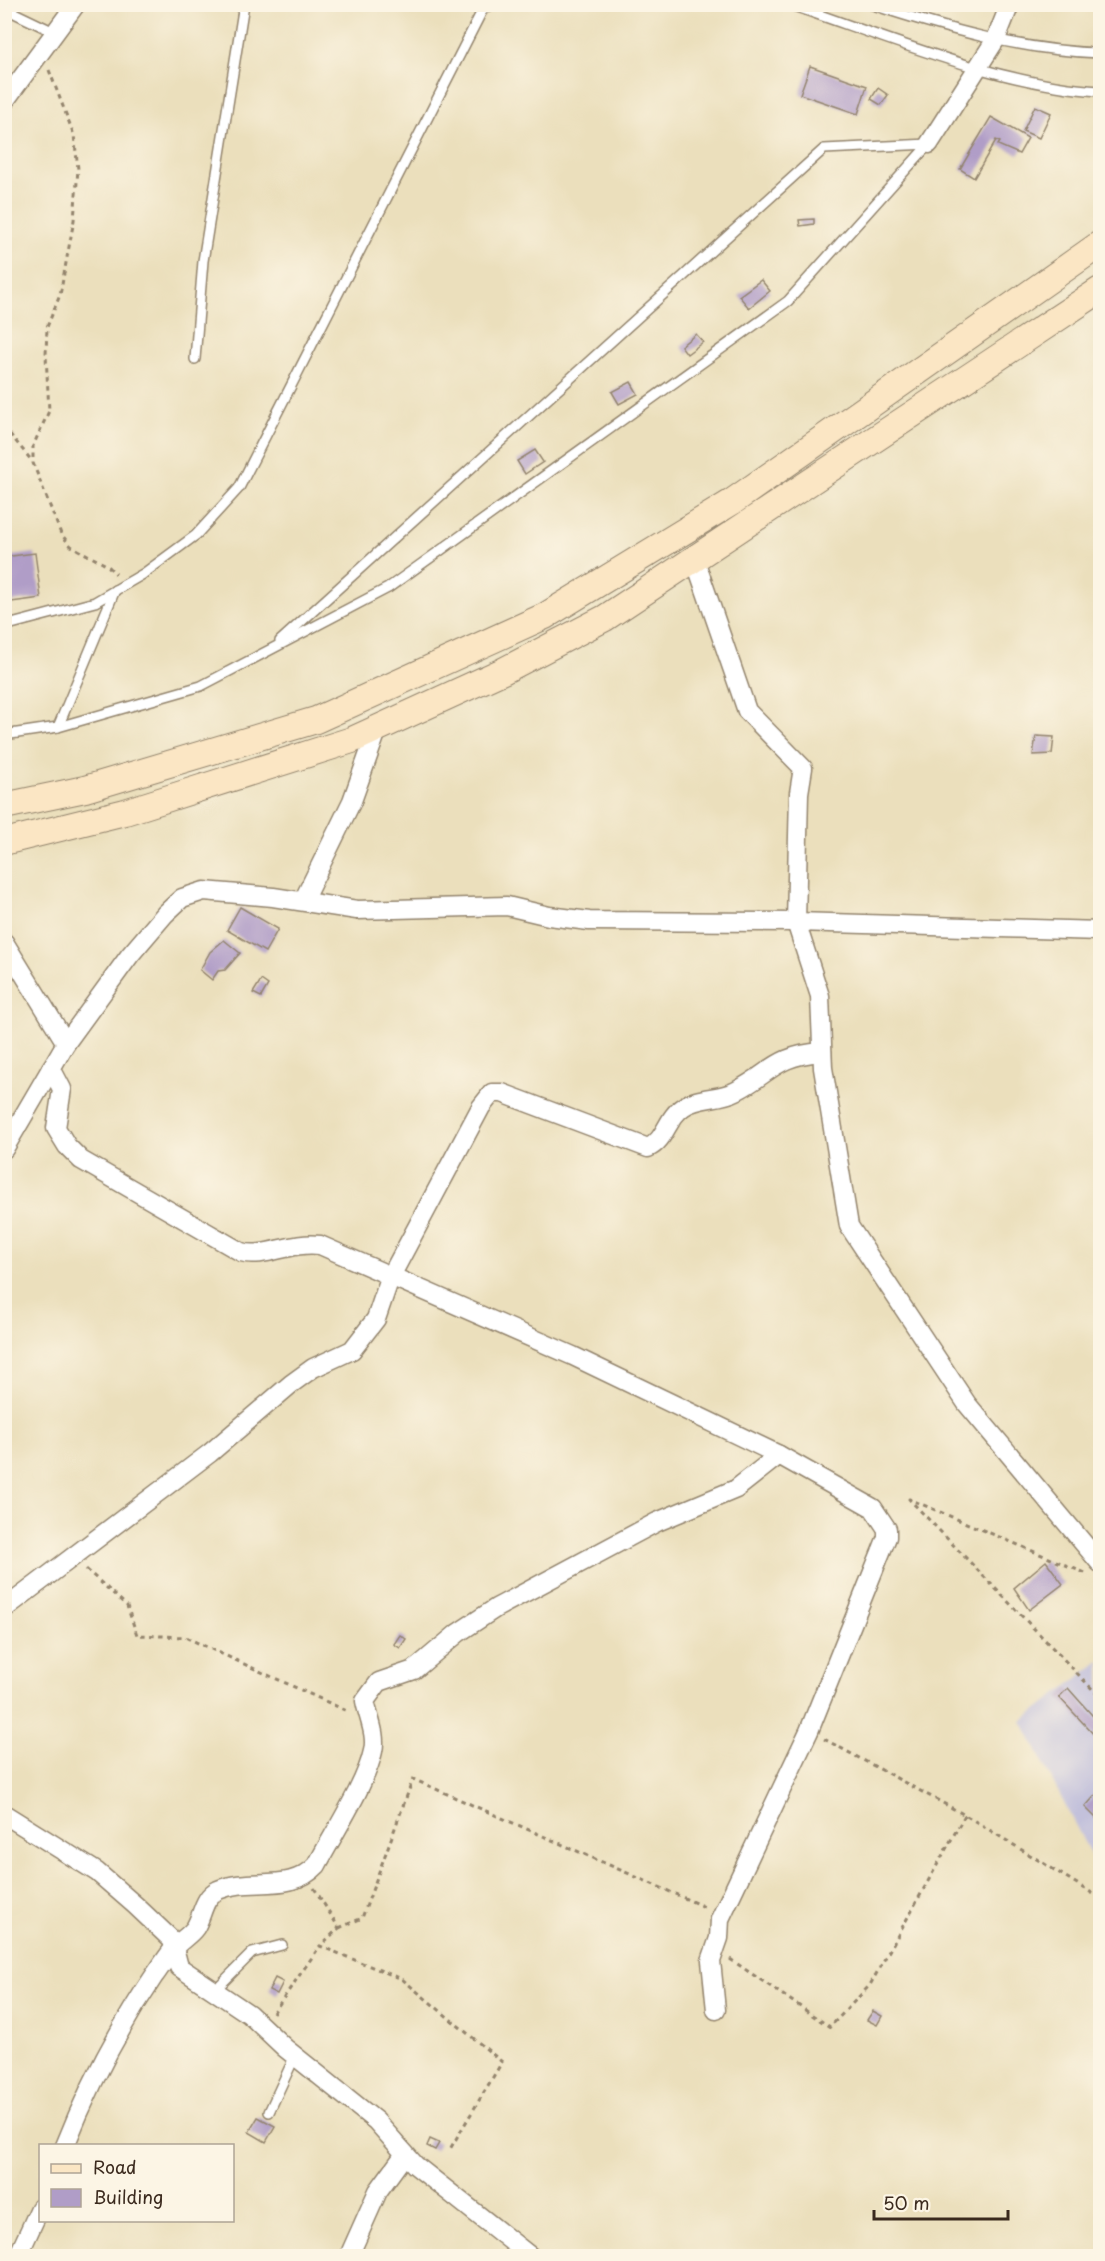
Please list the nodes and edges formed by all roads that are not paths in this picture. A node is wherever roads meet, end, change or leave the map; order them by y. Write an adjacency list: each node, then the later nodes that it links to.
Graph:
1 (76, 4): 8 (street)
2 (244, 4): 18 (lane)
3 (490, 4): 20 (lane)
4 (788, 4): 11 (lane)
5 (870, 4): 9 (lane)
6 (1011, 4): 9 (street)
7 (4, 8): 8 (lane)
8 (54, 32): 13 (street)
9 (996, 39): 10 (lane); 11 (street)
10 (1101, 53)
11 (978, 67): 12 (lane); 14 (street)
12 (1101, 90)
13 (4, 102)
14 (929, 144): 22 (lane); 22 (lane)
15 (1101, 244): 16 (main road)
16 (1059, 273): 17 (main road); 26 (main road)
17 (1091, 297): 19 (main road)
18 (195, 359)
19 (695, 560): 24 (main road); 29 (street)
20 (115, 590): 21 (lane); 23 (lane)
21 (4, 626)
22 (271, 649): 23 (lane)
23 (58, 727): 25 (lane)
24 (378, 728): 27 (main road); 28 (street)
25 (4, 735)
26 (4, 806)
27 (4, 842)
28 (303, 901): 29 (street); 32 (street)
29 (796, 922): 30 (street); 33 (street)
30 (1101, 931)
31 (4, 942): 32 (street)
32 (66, 1044): 34 (street)
33 (822, 1052): 36 (street); 38 (street)
34 (51, 1068): 35 (street); 36 (street)
35 (4, 1149)
36 (390, 1278): 37 (street); 39 (street)
37 (779, 1455): 42 (street); 44 (street)
38 (1095, 1569)
39 (4, 1610)
40 (4, 1814): 42 (street)
41 (282, 1945): 43 (lane)
42 (174, 1947): 43 (street); 47 (street)
43 (215, 1990): 45 (street)
44 (716, 2010)
45 (295, 2056): 46 (lane); 48 (street)
46 (269, 2112)
47 (66, 2144)
48 (405, 2154): 51 (street); 52 (street)
49 (39, 2210): 50 (street)
50 (18, 2256)
51 (349, 2256)
52 (530, 2256)

